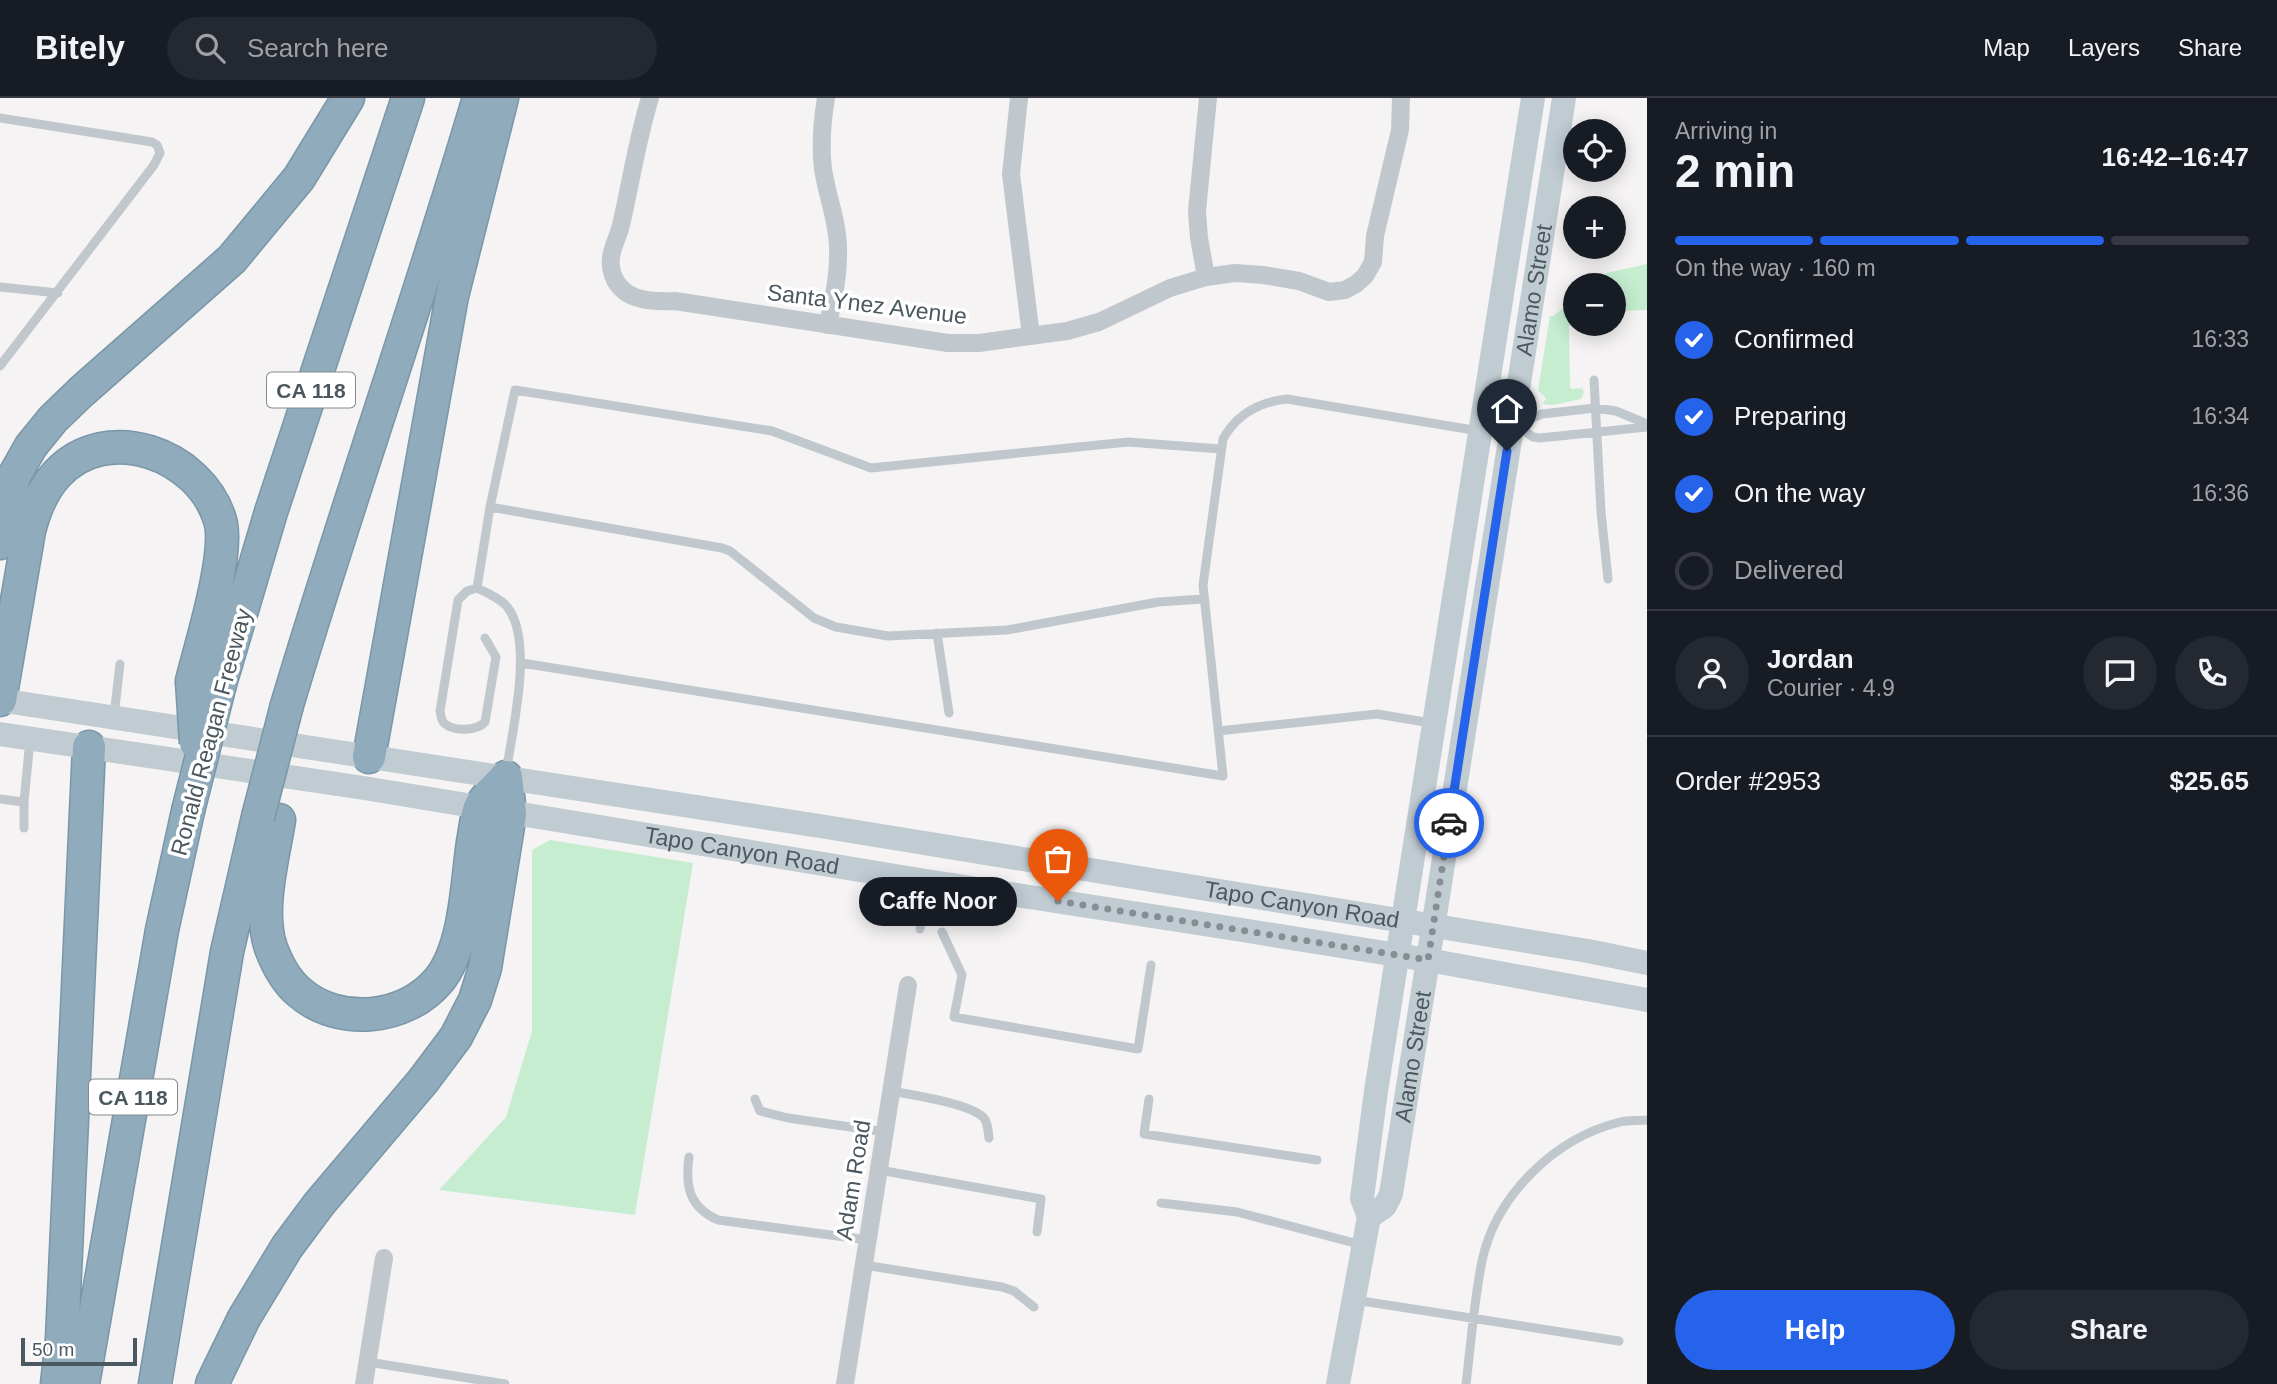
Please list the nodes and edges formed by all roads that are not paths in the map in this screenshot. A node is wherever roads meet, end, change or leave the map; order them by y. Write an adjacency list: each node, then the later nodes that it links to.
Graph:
1 (348, 98): 27 (highway)
2 (408, 98): 35 (highway, Ronald Reagan Freeway / CA 118)
3 (479, 98): 50 (highway, CA 118)
4 (502, 98): 44 (highway)
5 (650, 98): 16 (street, Santa Ynez Avenue)
6 (826, 98): 16 (street)
7 (1018, 98): 17 (street)
8 (1208, 98): 13 (street)
9 (1401, 98): 13 (street, Santa Ynez Avenue)
10 (1533, 98): 22 (main road, Alamo Street)
11 (1563, 98): 23 (main road, Alamo Street)
12 (0, 118): 15 (lane)
13 (1206, 277): 17 (street, Santa Ynez Avenue)
14 (0, 287): 15 (lane)
15 (58, 293): 18 (lane)
16 (828, 325): 17 (street, Santa Ynez Avenue)
17 (1031, 336)
18 (0, 366)
19 (1594, 380): 20 (lane)
20 (1595, 408): 21 (lane); 23 (lane); 24 (lane)
21 (1647, 426): 24 (lane)
22 (1479, 431): 23 (lane); 25 (lane); 39 (main road, Alamo Street)
23 (1516, 431): 24 (lane); 54 (main road, Alamo Street)
24 (1595, 433): 28 (lane)
25 (1222, 449): 26 (lane); 30 (lane)
26 (490, 507): 29 (lane); 31 (lane)
27 (0, 543)
28 (1608, 579)
29 (477, 588): 32 (lane); 33 (lane)
30 (1203, 599): 31 (lane); 40 (lane)
31 (937, 633): 37 (lane)
32 (485, 638)
33 (522, 663): 40 (lane); 45 (lane)
34 (120, 664): 38 (lane)
35 (206, 683): 36 (highway); 85 (highway, Ronald Reagan Freeway / CA 118, bridge)
36 (0, 700): 38 (main road, Tapo Canyon Road)
37 (949, 713)
38 (113, 718): 44 (main road, Tapo Canyon Road)
39 (1434, 723): 40 (lane); 53 (main road, Alamo Street)
40 (1218, 731)
41 (0, 734): 42 (main road, Tapo Canyon Road)
42 (30, 738): 43 (main road, Tapo Canyon Road); 47 (lane)
43 (89, 747): 48 (main road, Tapo Canyon Road); 84 (highway)
44 (369, 757): 45 (main road, Tapo Canyon Road)
45 (506, 777): 48 (highway); 49 (highway); 53 (main road, Tapo Canyon Road)
46 (0, 799): 47 (lane)
47 (24, 802): 51 (lane)
48 (479, 808): 49 (main road, Tapo Canyon Road); 50 (highway)
49 (510, 814): 52 (main road, Tapo Canyon Road); 87 (highway)
50 (268, 819): 86 (highway, CA 118)
51 (24, 828)
52 (926, 881): 55 (lane); 57 (main road, Tapo Canyon Road)
53 (1403, 922): 54 (main road, Tapo Canyon Road); 57 (main road, Alamo Street)
54 (1432, 927): 58 (main road, Alamo Street); 59 (main road, Tapo Canyon Road)
55 (920, 929)
56 (942, 932): 60 (lane)
57 (1398, 955): 58 (main road, Tapo Canyon Road); 73 (main road, Alamo Street)
58 (1428, 960): 62 (main road, Tapo Canyon Road); 73 (main road, Alamo Street)
59 (1647, 963)
60 (1151, 965)
61 (908, 985): 63 (street, Adam Road)
62 (1647, 1000)
63 (891, 1091): 67 (street, Adam Road); 68 (lane)
64 (755, 1099): 67 (lane)
65 (1150, 1099): 70 (lane)
66 (1647, 1120): 81 (lane)
67 (885, 1132): 71 (street, Adam Road)
68 (989, 1138)
69 (689, 1157): 75 (lane)
70 (1317, 1160)
71 (879, 1170): 74 (lane); 75 (street, Adam Road)
72 (1161, 1203): 76 (lane)
73 (1369, 1217): 76 (main road, Alamo Street)
74 (1037, 1232)
75 (868, 1240): 78 (street, Adam Road)
76 (1363, 1246): 79 (main road, Alamo Street)
77 (384, 1258): 83 (street)
78 (864, 1265): 80 (lane); 90 (street, Adam Road)
79 (1353, 1300): 81 (lane); 91 (main road, Alamo Street)
80 (1034, 1307)
81 (1475, 1319): 82 (lane); 92 (lane)
82 (1619, 1340)
83 (368, 1362): 88 (street); 89 (lane)
84 (57, 1384)
85 (83, 1384)
86 (155, 1384)
87 (212, 1384)
88 (364, 1384)
89 (505, 1384)
90 (845, 1384)
91 (1338, 1384)
92 (1466, 1384)

